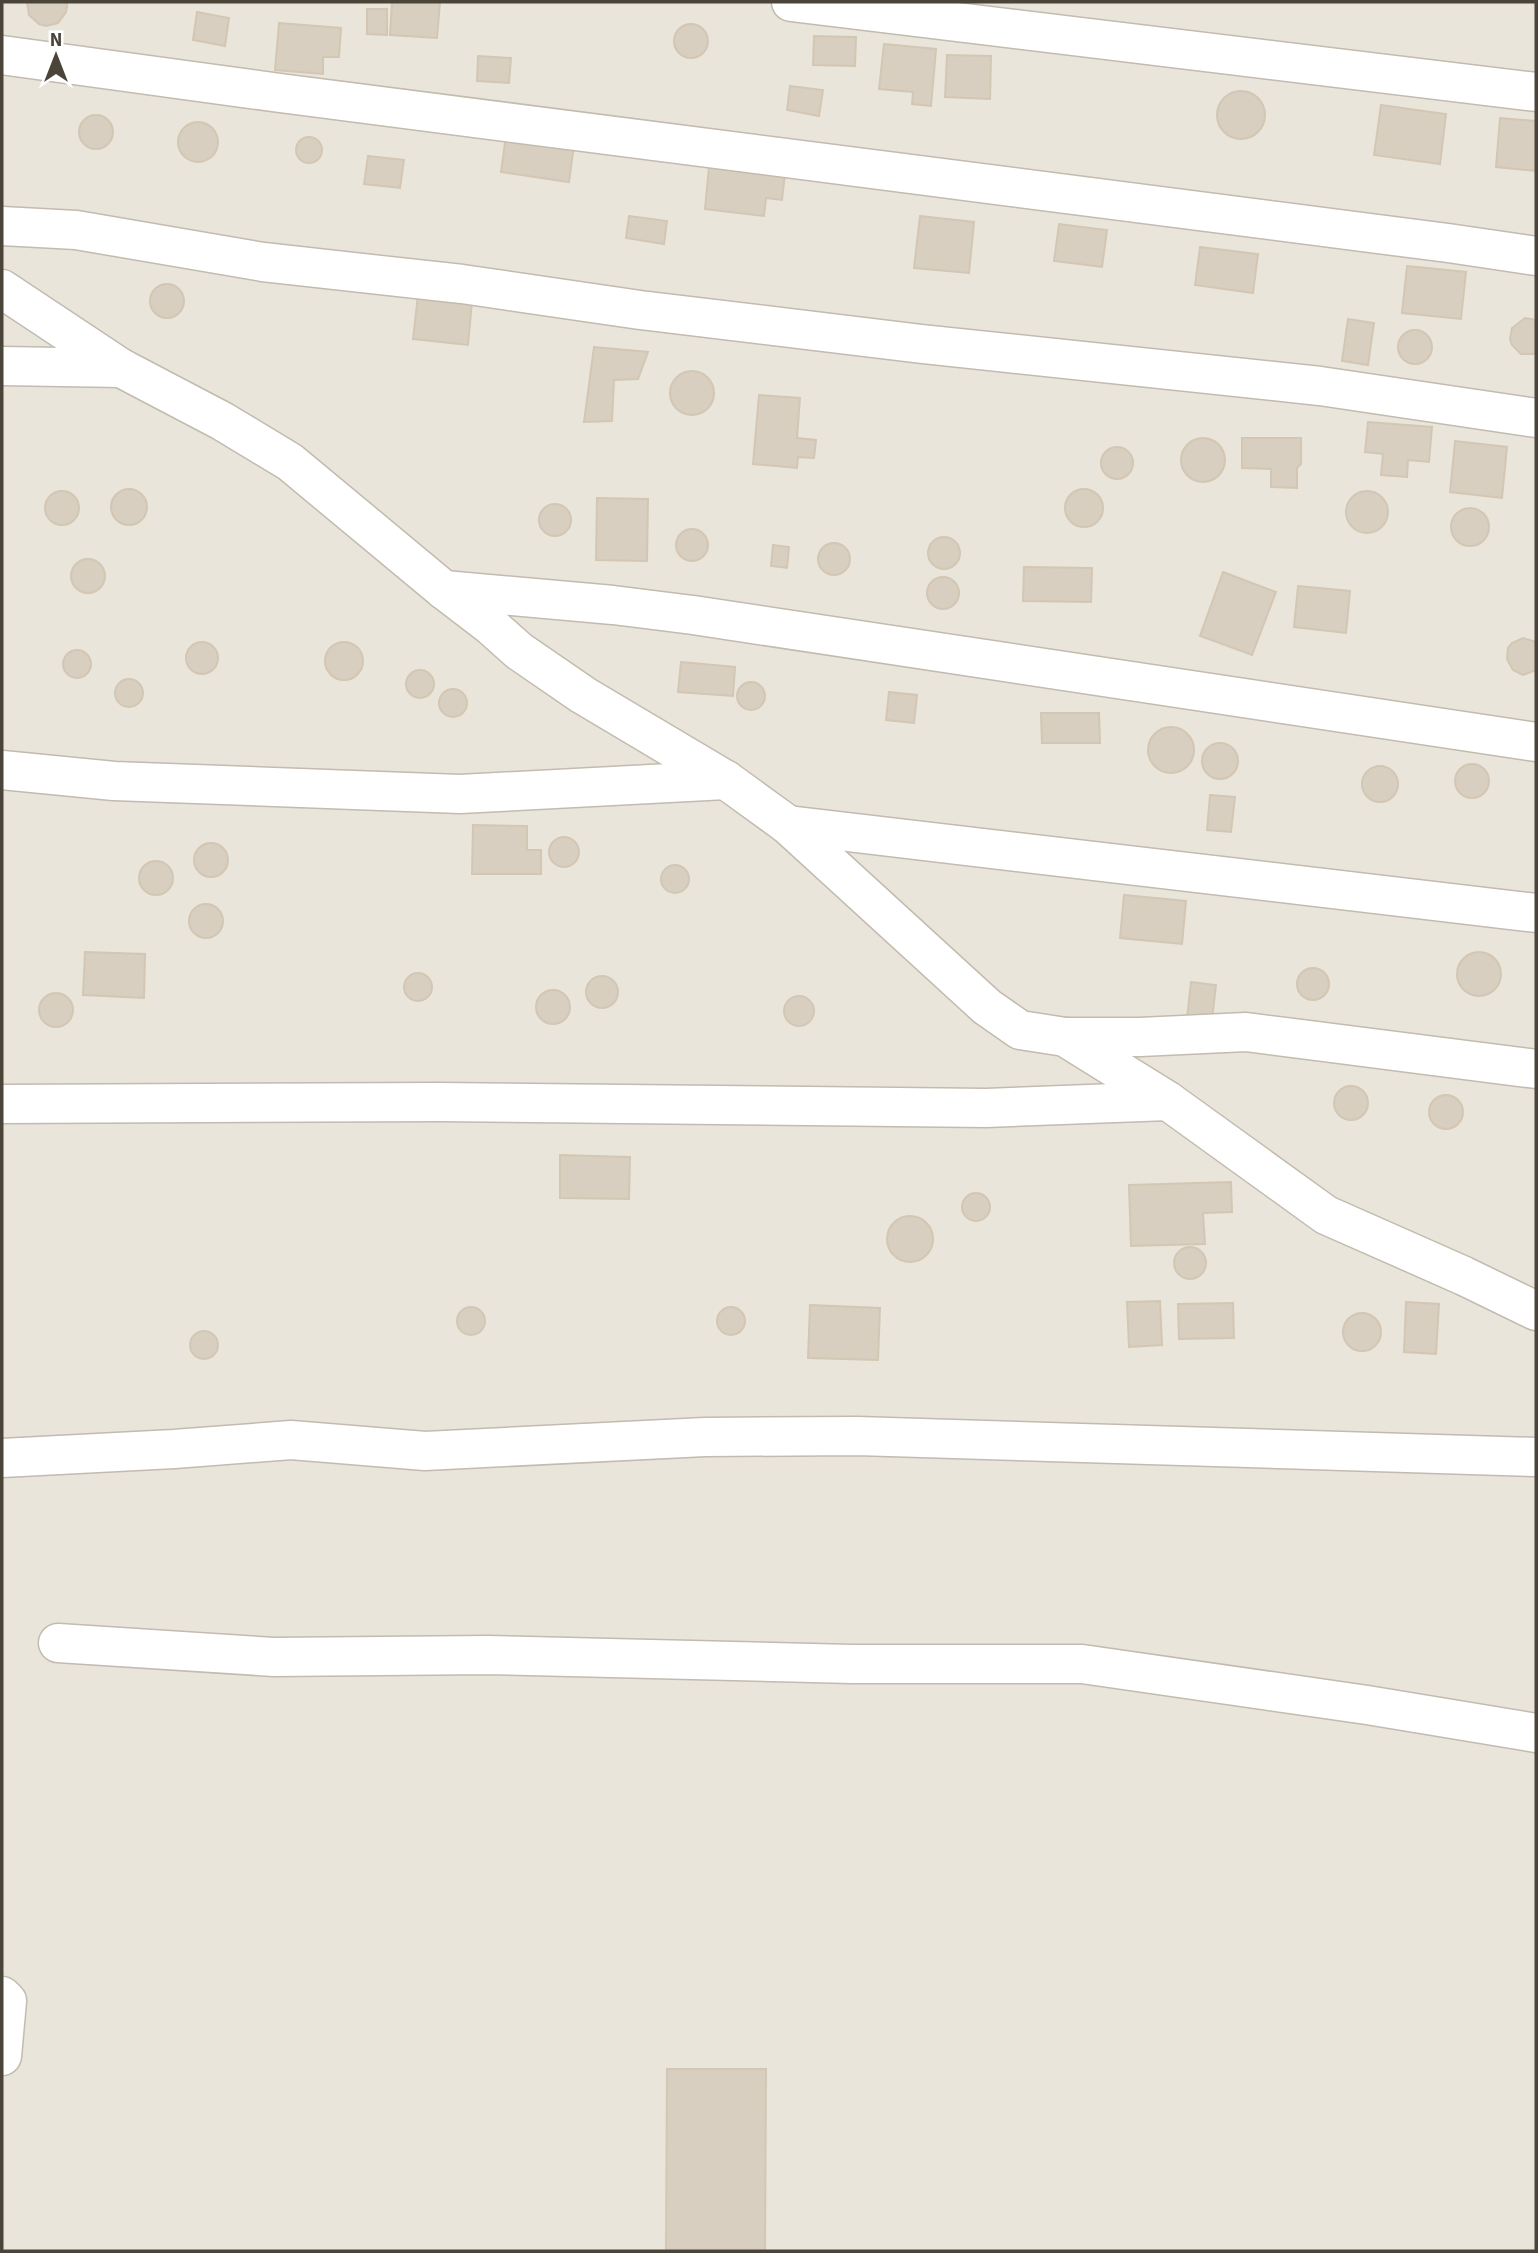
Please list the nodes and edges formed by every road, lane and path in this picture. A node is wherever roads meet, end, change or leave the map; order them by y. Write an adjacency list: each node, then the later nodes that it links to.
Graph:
1 (791, 2): 3 (street)
2 (2, 55): 5 (street)
3 (1536, 92)
4 (2, 226): 9 (street)
5 (1536, 256)
6 (2, 289): 8 (street)
7 (2, 366): 8 (street)
8 (121, 368): 10 (street)
9 (1536, 418)
10 (444, 590): 11 (street); 13 (street)
11 (1536, 742)
12 (2, 770): 13 (street)
13 (726, 780): 14 (street)
14 (788, 825): 15 (street); 16 (street)
15 (1536, 913)
16 (1065, 1037): 17 (street); 18 (street)
17 (1536, 1069)
18 (1168, 1101): 19 (street); 20 (street)
19 (2, 1104)
20 (1536, 1311)
21 (1536, 1457): 22 (street)
22 (2, 1458)
23 (58, 1643): 24 (street)
24 (1536, 1733)
25 (2, 1996): 26 (street)
26 (2, 2056)

